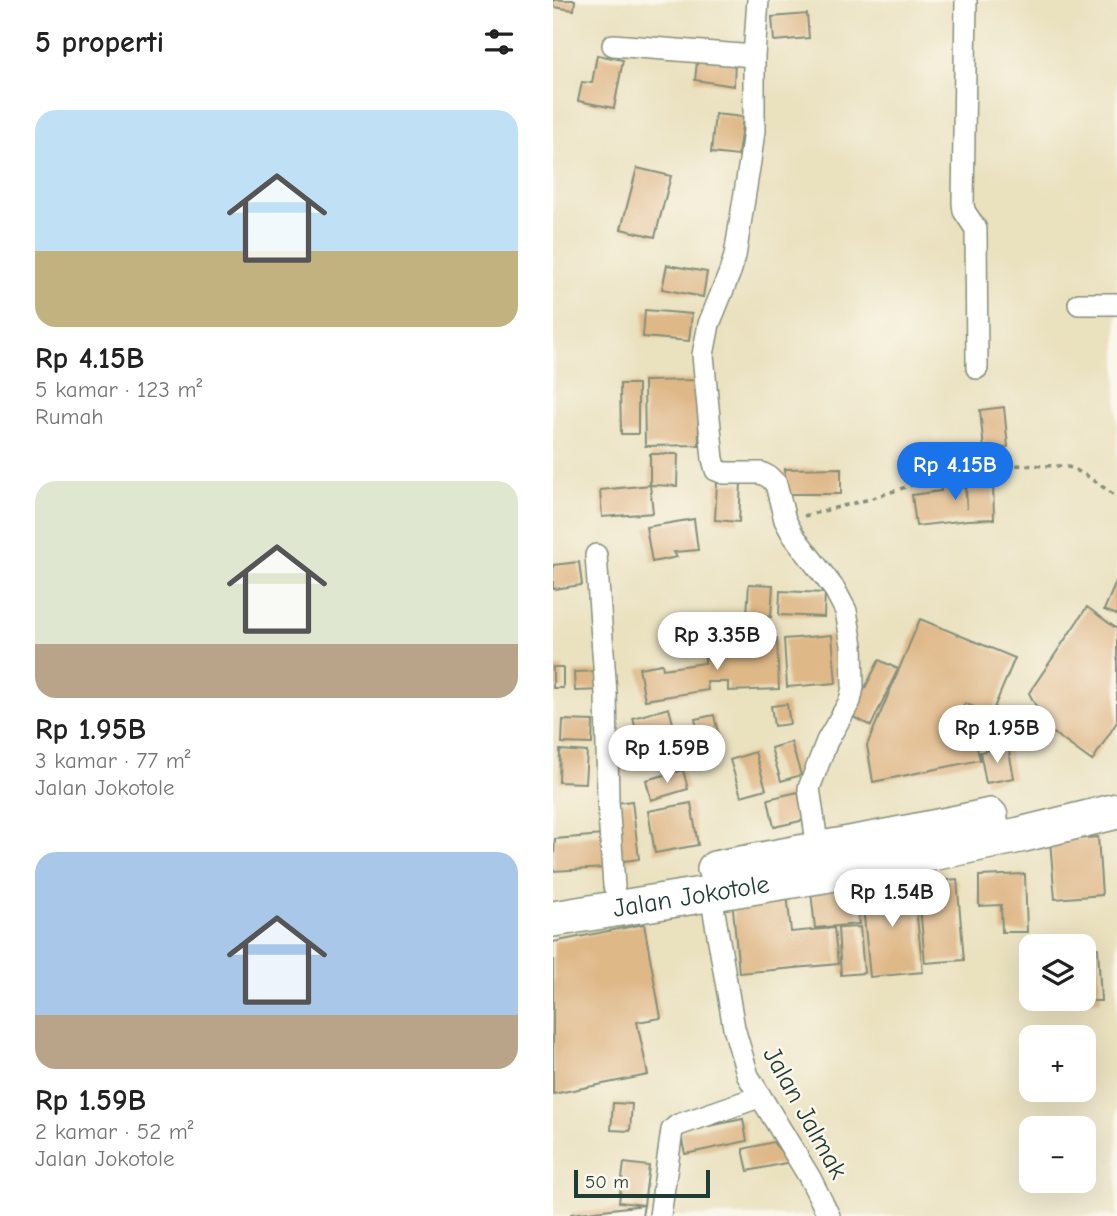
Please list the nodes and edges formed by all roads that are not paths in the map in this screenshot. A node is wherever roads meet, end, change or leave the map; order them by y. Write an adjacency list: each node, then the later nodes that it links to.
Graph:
1 (758, 0): 4 (street)
2 (966, 0): 7 (street)
3 (613, 45): 4 (street)
4 (754, 56): 11 (street)
5 (1079, 304): 6 (street)
6 (1117, 304)
7 (977, 369)
8 (596, 555): 13 (street)
9 (1117, 788): 11 (highway, Jalan Jokotole)
10 (1117, 811): 12 (highway, Jalan Jokotole)
11 (818, 849): 12 (highway, Jalan Jokotole)
12 (708, 882): 13 (highway, Jalan Jokotole); 15 (highway, Jalan Jokotole); 16 (street, Jalan Jalmak)
13 (614, 886): 14 (highway, Jalan Jokotole)
14 (553, 897)
15 (553, 919)
16 (759, 1097): 17 (street); 18 (street, Jalan Jalmak)
17 (660, 1216)
18 (829, 1216)

